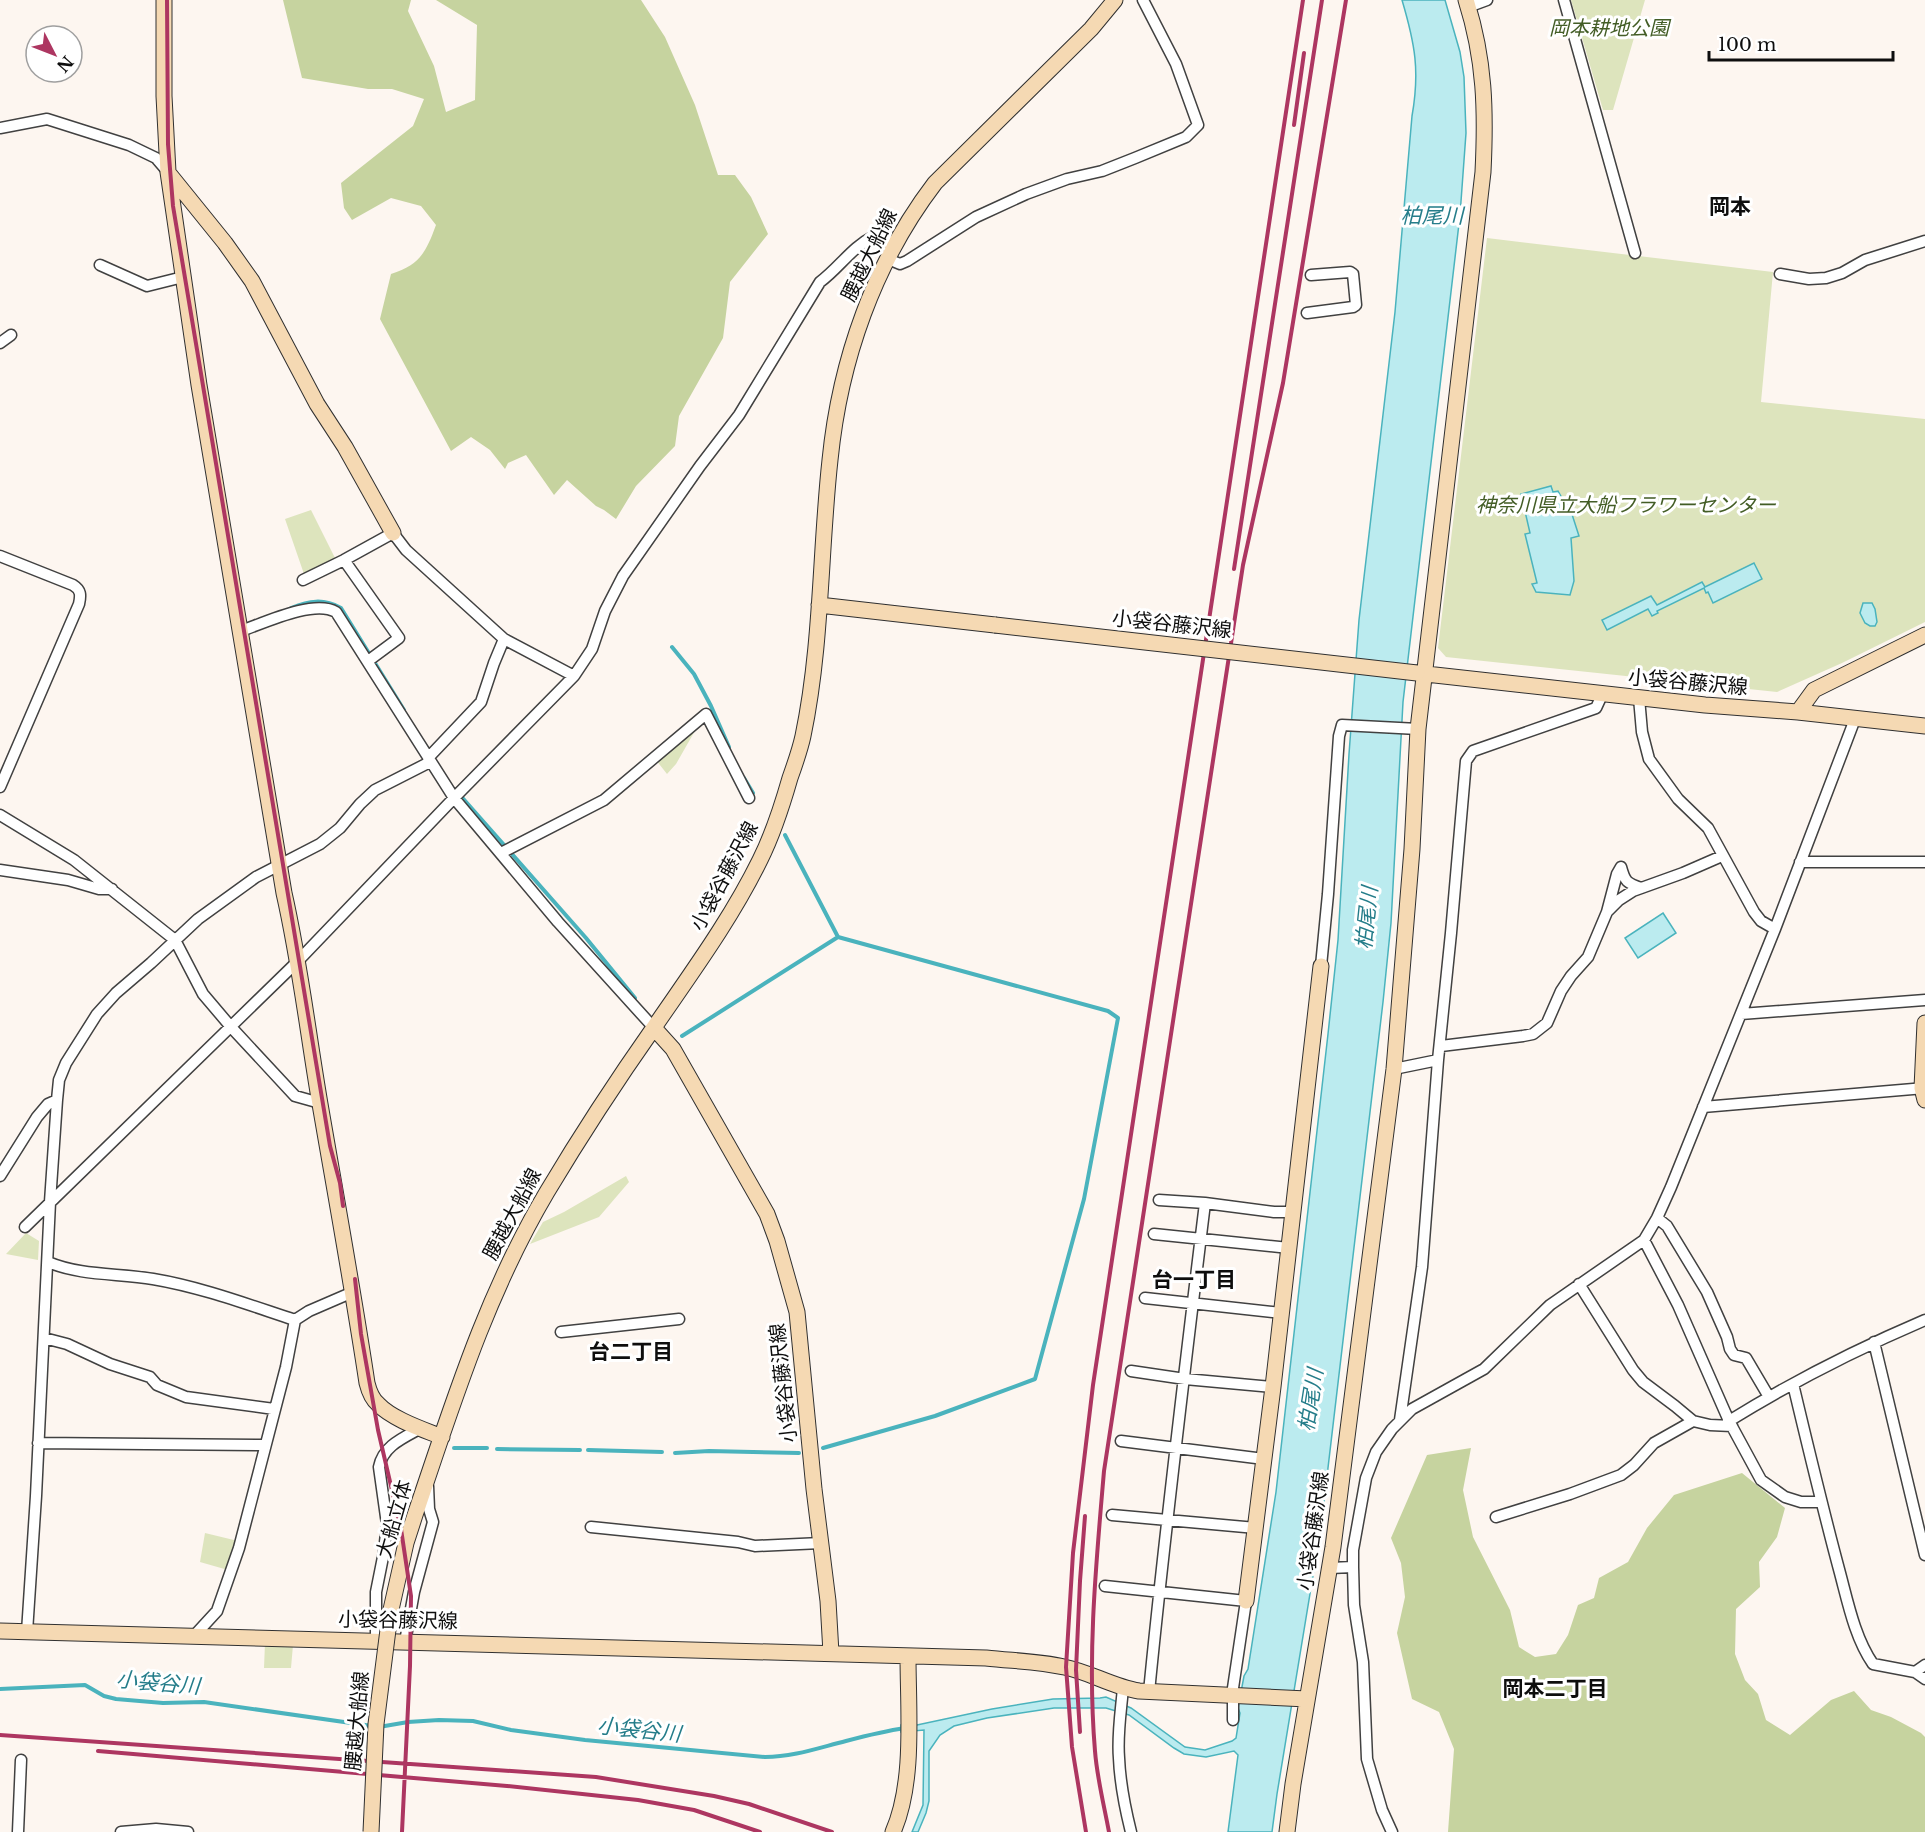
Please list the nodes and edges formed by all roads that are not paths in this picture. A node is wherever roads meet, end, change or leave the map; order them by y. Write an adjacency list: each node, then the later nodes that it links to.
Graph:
1 (164, 0): 8 (main road)
2 (1115, 0): 10 (main road, 腰越大船線)
3 (1143, 0): 12 (street)
4 (1487, 0): 6 (street)
5 (1564, 0): 11 (street)
6 (1468, 3): 29 (main road)
7 (0, 128): 8 (street)
8 (168, 172): 16 (main road); 20 (main road)
9 (1925, 241): 14 (street)
10 (895, 243): 12 (main road, 腰越大船線); 30 (street)
11 (1635, 253)
12 (888, 259): 24 (main road, 腰越大船線)
13 (100, 265): 16 (street)
14 (1780, 274)
15 (1311, 275): 17 (street)
16 (183, 277): 25 (main road)
17 (1307, 312)
18 (11, 335): 19 (street)
19 (0, 343)
20 (393, 533): 22 (street); 27 (street)
21 (0, 556): 38 (street)
22 (344, 560): 23 (street); 28 (street)
23 (303, 580)
24 (819, 605): 29 (main road, 小袋谷藤沢線, bridge); 59 (main road, 小袋谷藤沢線)
25 (241, 631): 28 (street); 46 (main road)
26 (1925, 635): 33 (main road)
27 (504, 639): 30 (street); 37 (street)
28 (368, 661): 37 (street)
29 (1420, 673): 31 (main road, 小袋谷藤沢線); 36 (main road, 小袋谷藤沢線)
30 (574, 676): 39 (street)
31 (1602, 694): 32 (main road, 小袋谷藤沢線); 60 (street)
32 (1639, 698): 33 (main road, 小袋谷藤沢線); 43 (street)
33 (1798, 712): 34 (main road, 小袋谷藤沢線)
34 (1855, 719): 35 (main road, 小袋谷藤沢線); 44 (street)
35 (1925, 726)
36 (1415, 728): 54 (street); 62 (main road, 小袋谷藤沢線)
37 (429, 760): 39 (street); 46 (street)
38 (0, 787)
39 (454, 798): 42 (street); 53 (street)
40 (749, 798): 42 (street)
41 (0, 815): 49 (street)
42 (501, 853): 59 (street)
43 (1722, 856): 48 (street); 51 (street)
44 (1800, 862): 45 (street); 51 (street)
45 (1925, 862)
46 (280, 866): 52 (street); 53 (main road)
47 (0, 870): 49 (street)
48 (1641, 888): 50 (street); 50 (street)
49 (113, 889): 52 (street)
50 (1607, 912): 60 (street)
51 (1775, 929): 56 (street)
52 (176, 940): 58 (street); 64 (street)
53 (297, 962): 58 (street); 65 (main road)
54 (1321, 966): 71 (main road)
55 (1925, 999): 56 (street)
56 (1740, 1014): 66 (street)
57 (1925, 1023): 63 (main road)
58 (231, 1027): 65 (street); 69 (street)
59 (654, 1028): 100 (main road, 腰越大船線); 113 (main road, 小袋谷藤沢線)
60 (1441, 1046): 61 (street)
61 (1438, 1060): 62 (street); 96 (street)
62 (1394, 1069): 116 (main road, 小袋谷藤沢線)
63 (1924, 1092): 66 (street)
64 (57, 1100): 67 (street); 69 (street)
65 (320, 1104): 80 (main road)
66 (1703, 1107): 72 (street)
67 (0, 1176)
68 (1159, 1200): 70 (street)
69 (50, 1202): 73 (street); 78 (street)
70 (1205, 1203): 71 (street); 75 (street)
71 (1293, 1212): 77 (main road)
72 (1657, 1218): 76 (street); 94 (street)
73 (25, 1227)
74 (1154, 1234): 75 (street)
75 (1200, 1238): 77 (street); 82 (street)
76 (1644, 1240): 79 (street); 98 (street)
77 (1289, 1248): 83 (main road)
78 (48, 1262): 85 (street); 88 (street)
79 (1579, 1284): 96 (street); 97 (street)
80 (353, 1292): 85 (street); 99 (main road)
81 (1145, 1298): 82 (street)
82 (1192, 1304): 83 (street); 91 (street)
83 (1281, 1313): 93 (main road)
84 (679, 1319): 87 (street)
85 (295, 1320): 95 (street)
86 (1925, 1320): 89 (street)
87 (561, 1332)
88 (44, 1338): 95 (street); 102 (street)
89 (1874, 1342): 92 (street); 114 (street)
90 (1131, 1371): 91 (street)
91 (1185, 1379): 93 (street); 104 (street)
92 (1793, 1384): 94 (street); 107 (street)
93 (1273, 1387): 105 (main road)
94 (1769, 1397): 98 (street)
95 (274, 1409): 103 (street)
96 (1400, 1420): 115 (street)
97 (1693, 1421): 98 (street); 109 (street)
98 (1730, 1424): 107 (street)
99 (421, 1428): 100 (main road); 124 (street)
100 (442, 1437): 106 (main road, 大船立体)
101 (1121, 1441): 104 (street)
102 (38, 1443): 103 (street); 122 (street)
103 (264, 1445): 123 (street)
104 (1175, 1447): 105 (street); 110 (street)
105 (1264, 1459): 112 (main road)
106 (429, 1474): 120 (main road, 大船立体); 125 (street)
107 (1821, 1502): 129 (street)
108 (1112, 1515): 110 (street)
109 (1496, 1517)
110 (1166, 1520): 112 (street); 118 (street)
111 (591, 1527): 113 (street)
112 (1256, 1528): 119 (main road)
113 (821, 1543): 126 (main road, 小袋谷藤沢線)
114 (1925, 1555)
115 (1353, 1567): 116 (street); 144 (street)
116 (1330, 1568): 134 (main road, 小袋谷藤沢線)
117 (1105, 1586): 118 (street)
118 (1159, 1591): 119 (street); 131 (street)
119 (1246, 1601): 133 (street)
120 (390, 1614): 140 (main road, 腰越大船線, bridge)
121 (0, 1631): 122 (main road, 小袋谷藤沢線)
122 (27, 1632): 123 (main road, 小袋谷藤沢線)
123 (194, 1636): 124 (main road, 小袋谷藤沢線)
124 (376, 1641): 125 (main road, 小袋谷藤沢線)
125 (405, 1642): 126 (main road, 小袋谷藤沢線)
126 (831, 1653): 127 (main road, 小袋谷藤沢線)
127 (908, 1656): 132 (main road, 小袋谷藤沢線); 141 (main road)
128 (1925, 1665): 129 (street)
129 (1915, 1672): 130 (street)
130 (1925, 1680)
131 (1149, 1692): 132 (main road, 小袋谷藤沢線); 133 (main road, 小袋谷藤沢線)
132 (1123, 1694): 142 (street)
133 (1234, 1696): 134 (main road, 小袋谷藤沢線); 135 (street)
134 (1307, 1699): 143 (main road)
135 (1233, 1720)
136 (21, 1760): 138 (street)
137 (184, 1831): 139 (street)
138 (18, 1832)
139 (121, 1832)
140 (370, 1832)
141 (893, 1832)
142 (1131, 1832)
143 (1287, 1832)
144 (1392, 1832)

